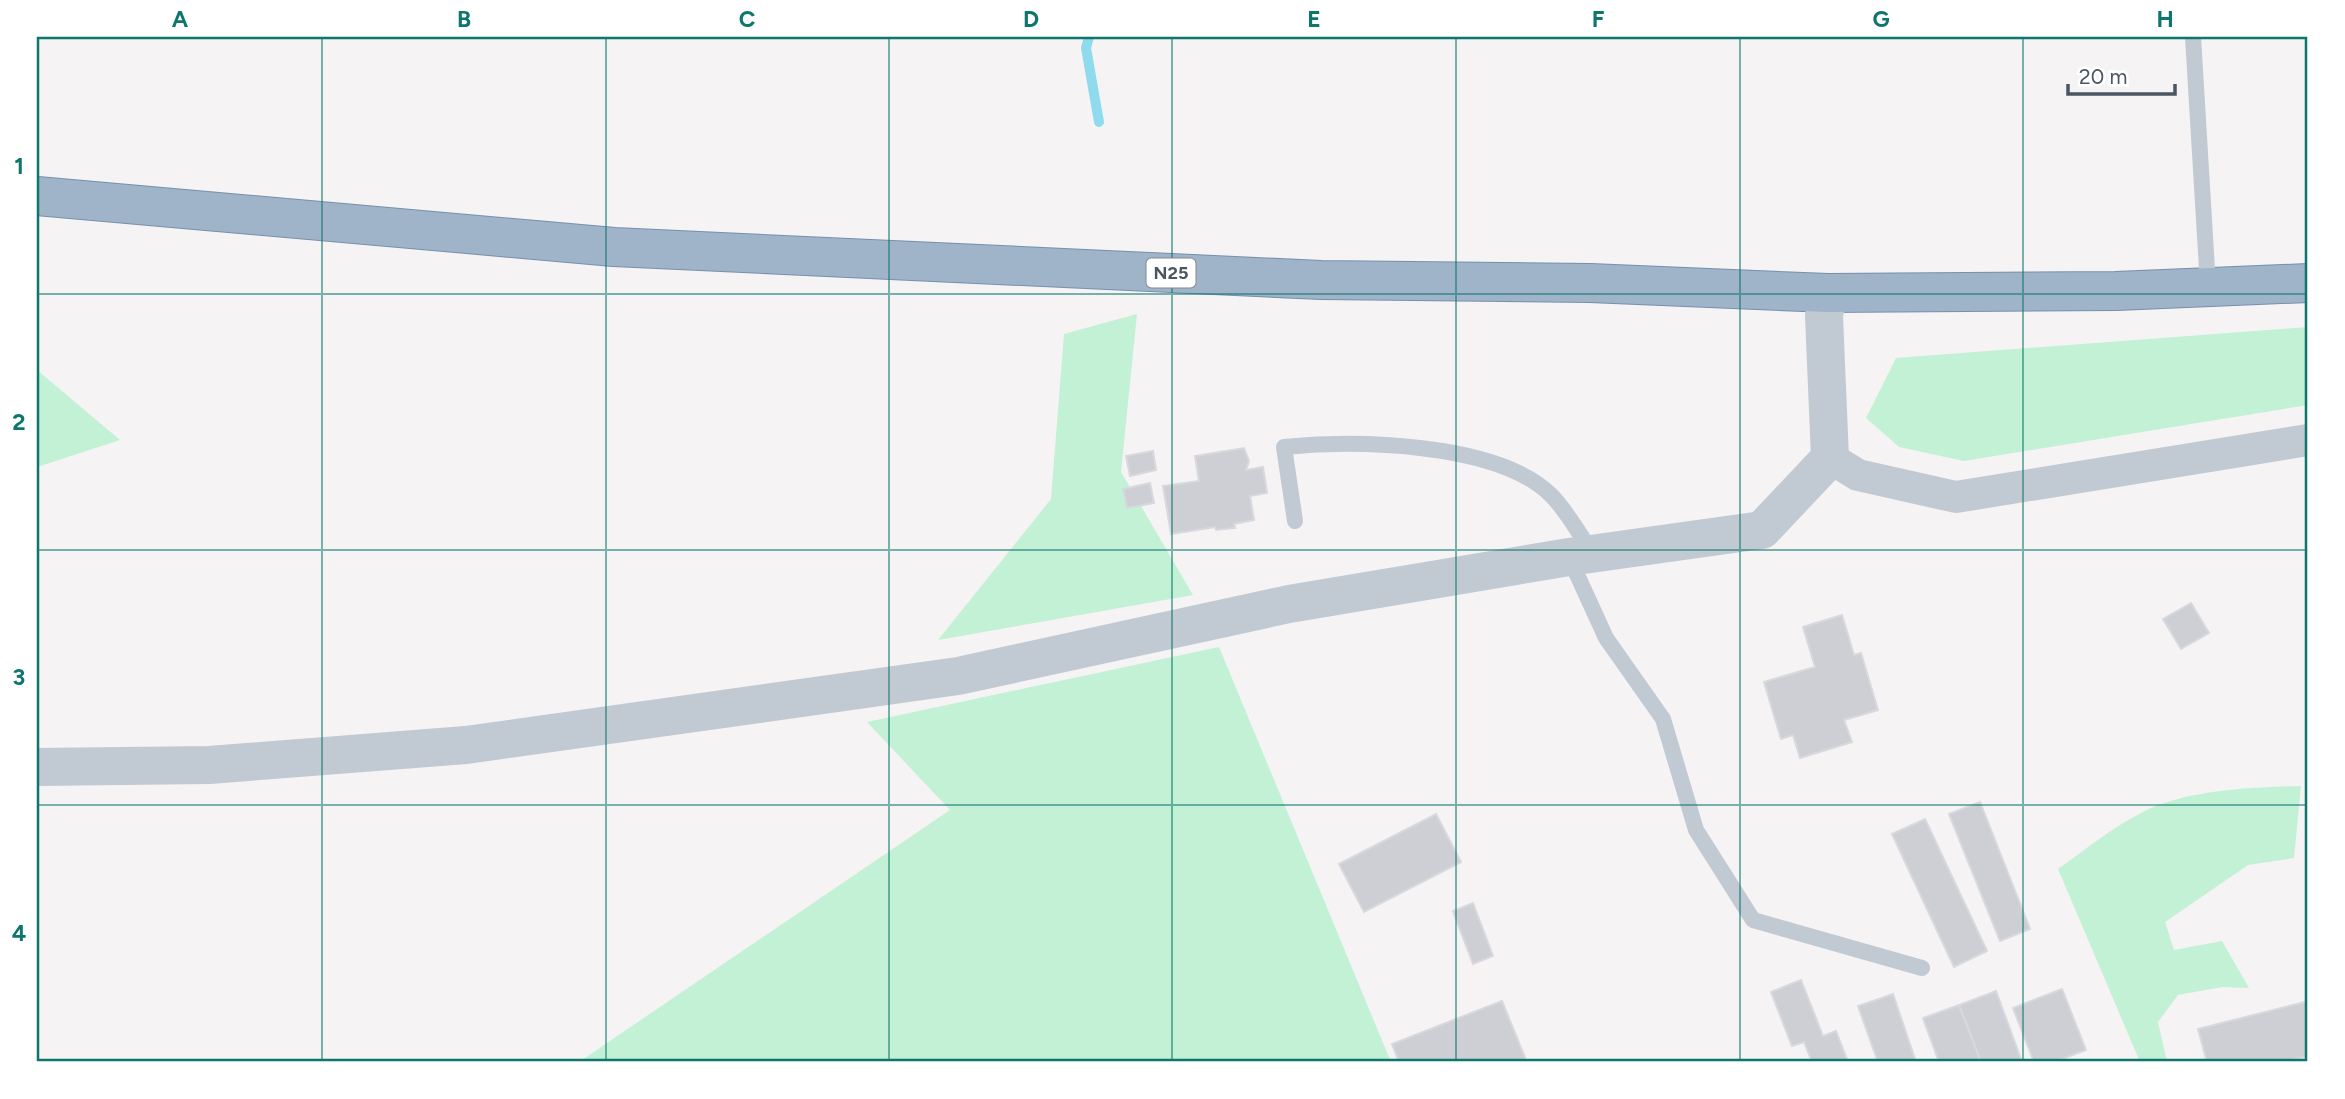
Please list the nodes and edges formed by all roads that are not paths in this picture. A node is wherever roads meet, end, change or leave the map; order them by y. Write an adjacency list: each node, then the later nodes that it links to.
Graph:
1 (2193, 37): 4 (lane)
2 (37, 196): 5 (highway, N25)
3 (2308, 283): 4 (highway, N25)
4 (2208, 286): 5 (highway, N25)
5 (1828, 293): 7 (street)
6 (2308, 440): 7 (street)
7 (1830, 458): 9 (street)
8 (1295, 521): 9 (lane)
9 (1582, 555): 10 (street); 11 (lane)
10 (37, 767)
11 (1922, 968)

